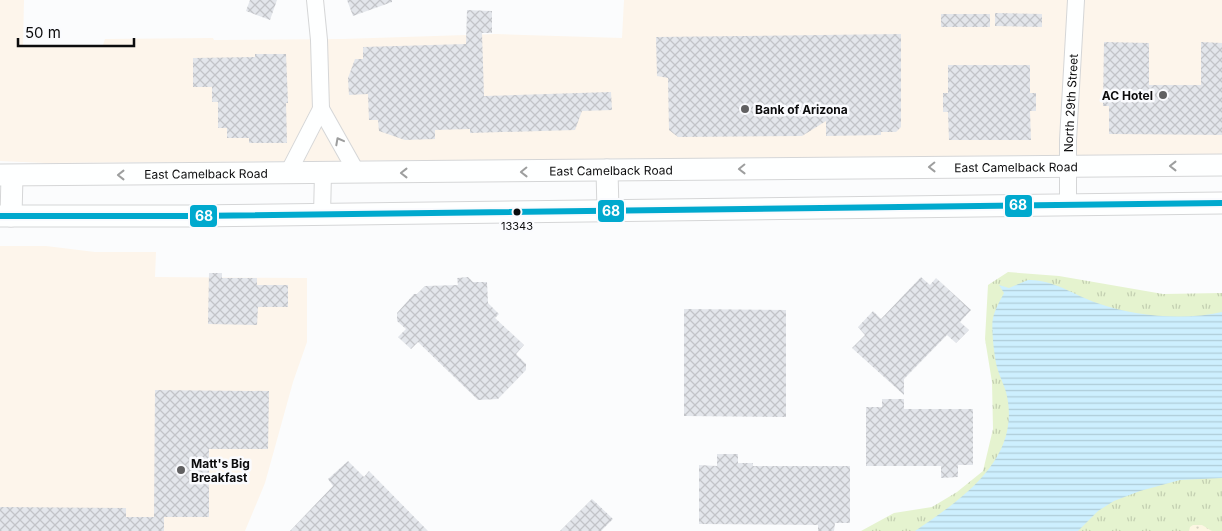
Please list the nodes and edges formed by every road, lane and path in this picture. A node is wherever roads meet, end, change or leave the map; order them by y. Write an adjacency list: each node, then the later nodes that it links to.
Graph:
1 (315, 0): 3 (street)
2 (1076, 0): 4 (street, North 29th Street)
3 (321, 109): 7 (street); 9 (street, one-way to 3)
4 (1068, 166): 5 (main road, East Camelback Road, one-way to 4); 6 (main road, East Camelback Road, one-way to 6); 12 (street, North 29th Street)
5 (1222, 166)
6 (607, 170): 9 (main road, East Camelback Road, one-way to 9); 13 (main road)
7 (288, 173): 8 (main road, East Camelback Road); 10 (main road, East Camelback Road, one-way to 10)
8 (323, 173): 9 (main road, East Camelback Road); 14 (street)
9 (358, 173)
10 (6, 176): 15 (main road)
11 (1222, 203): 12 (main road)
12 (1068, 205): 13 (main road)
13 (608, 210): 14 (main road)
14 (322, 215): 15 (main road)
15 (6, 216)

